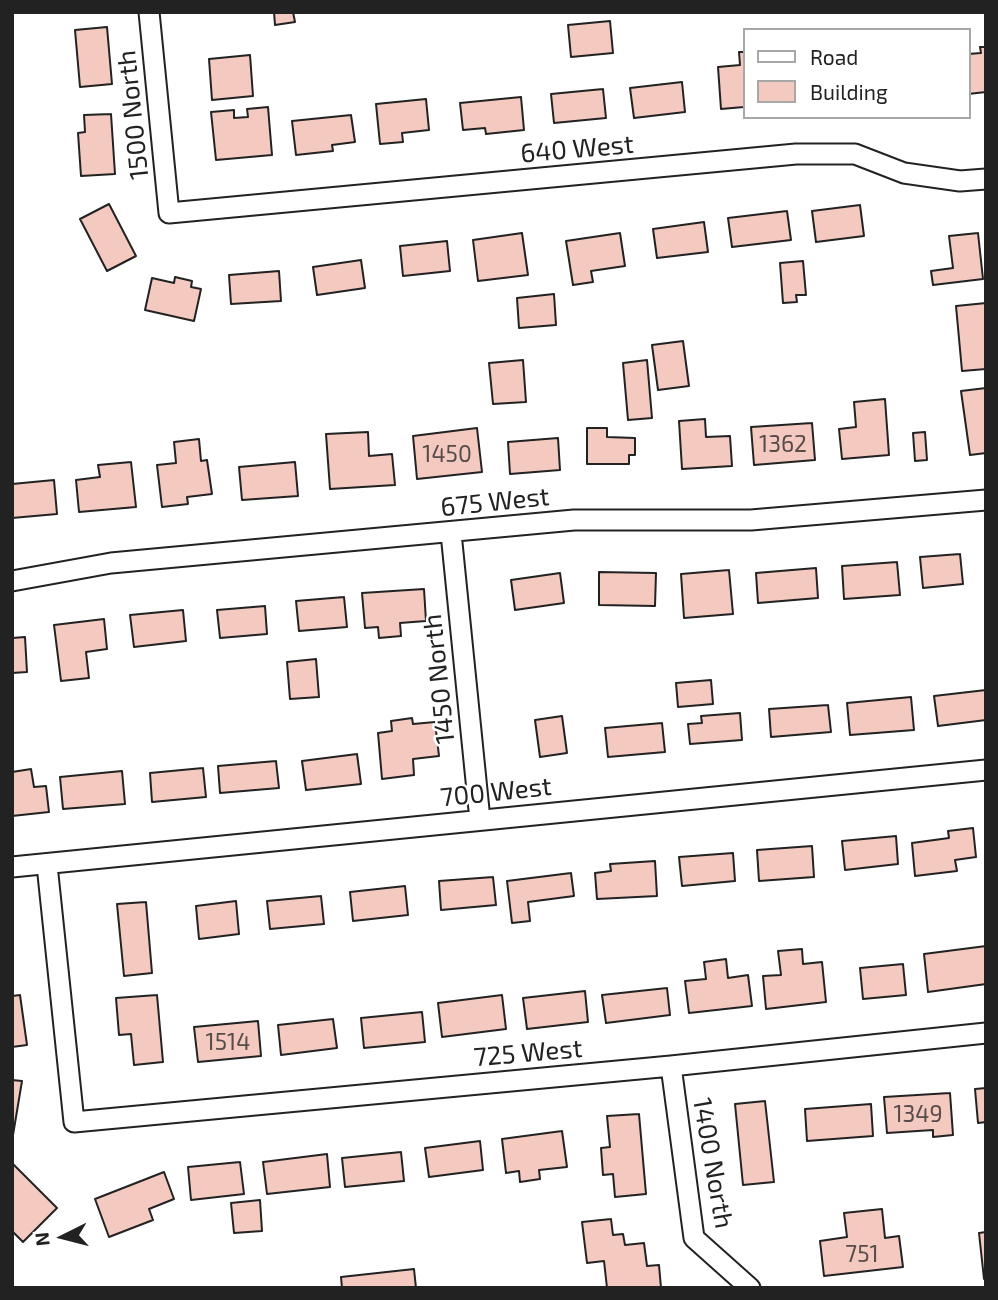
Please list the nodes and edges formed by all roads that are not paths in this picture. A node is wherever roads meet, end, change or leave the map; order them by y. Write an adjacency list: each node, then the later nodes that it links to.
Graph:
1 (149, 12): 3 (street, 1500 North)
2 (986, 179): 3 (street, 640 West)
3 (169, 213)
4 (986, 500): 5 (street, 675 West)
5 (451, 533): 6 (street, 675 West); 8 (street, 1450 North)
6 (12, 581)
7 (986, 770): 8 (street, 700 West)
8 (480, 820): 9 (street, 700 West)
9 (47, 864): 10 (street, 700 West); 12 (street, 725 West)
10 (12, 867)
11 (986, 1033): 12 (street, 725 West)
12 (671, 1066): 13 (street, 1400 North)
13 (750, 1288)

